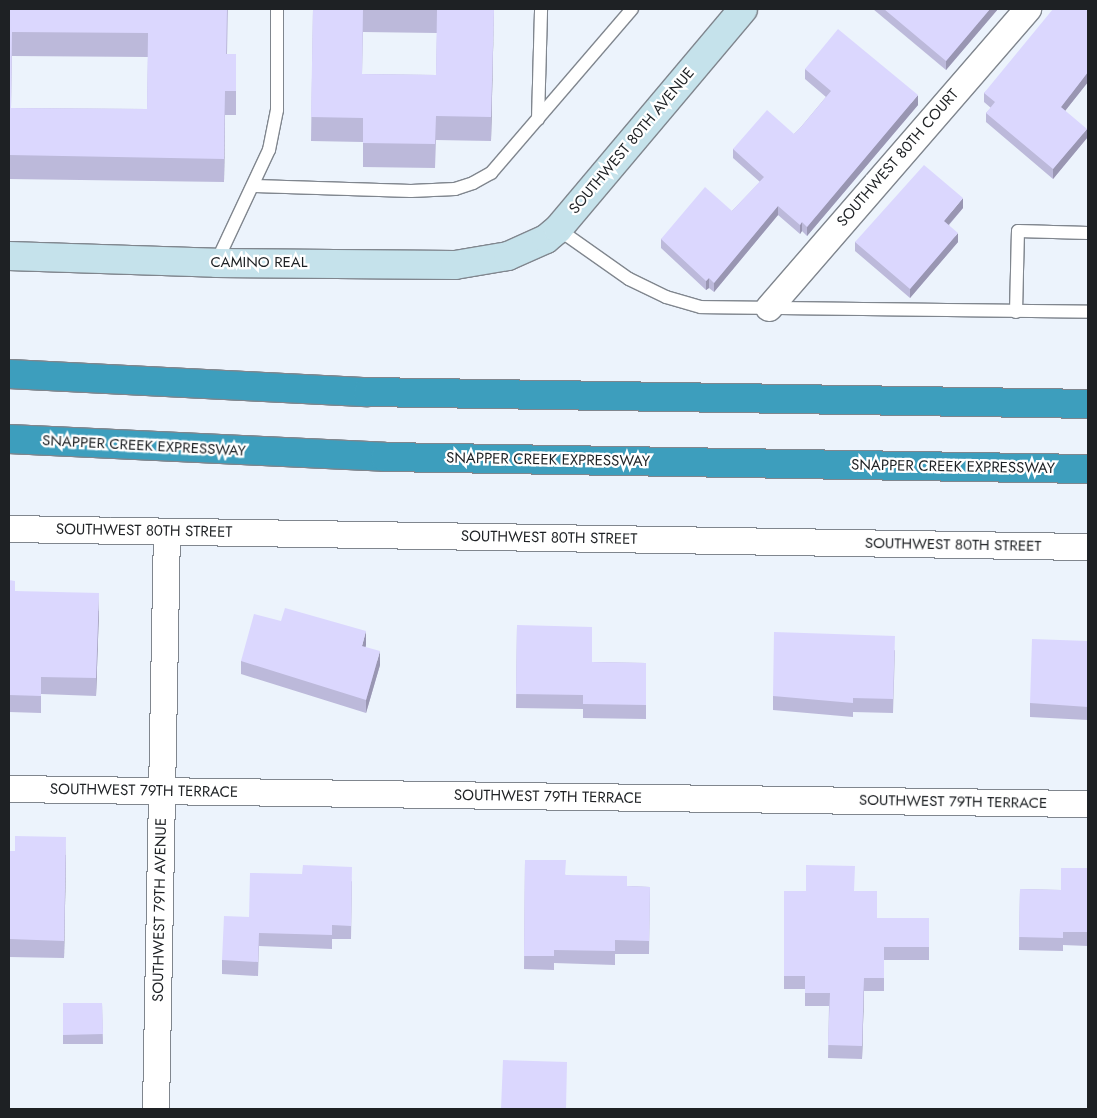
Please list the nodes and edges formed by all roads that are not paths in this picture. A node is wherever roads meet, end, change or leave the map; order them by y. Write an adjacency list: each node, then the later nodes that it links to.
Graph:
1 (277, 9): 7 (lane)
2 (542, 9): 6 (lane)
3 (632, 9): 6 (lane)
4 (743, 9): 8 (street, SOUTHWEST 80TH AVENUE)
5 (1028, 9): 13 (street, SOUTHWEST 80TH COURT)
6 (538, 119): 7 (lane)
7 (254, 186): 12 (lane)
8 (558, 230): 11 (street, SOUTHWEST 80TH AVENUE); 13 (lane)
9 (1088, 233): 14 (lane)
10 (9, 256): 12 (street, CAMINO REAL)
11 (508, 256): 12 (street, CAMINO REAL)
12 (216, 263)
13 (769, 308): 14 (lane)
14 (1016, 312): 15 (lane)
15 (1088, 312)
16 (9, 374): 17 (highway)
17 (1088, 404)
18 (9, 439): 19 (highway, SNAPPER CREEK EXPRESSWAY)
19 (1088, 468)
20 (9, 530): 21 (street, SOUTHWEST 80TH STREET)
21 (167, 532): 22 (street, SOUTHWEST 80TH STREET); 24 (street, SOUTHWEST 79TH AVENUE)
22 (1088, 547)
23 (9, 789): 24 (street, SOUTHWEST 79TH TERRACE)
24 (161, 791): 25 (street, SOUTHWEST 79TH TERRACE); 26 (street, SOUTHWEST 79TH AVENUE)
25 (1088, 804)
26 (156, 1109)

